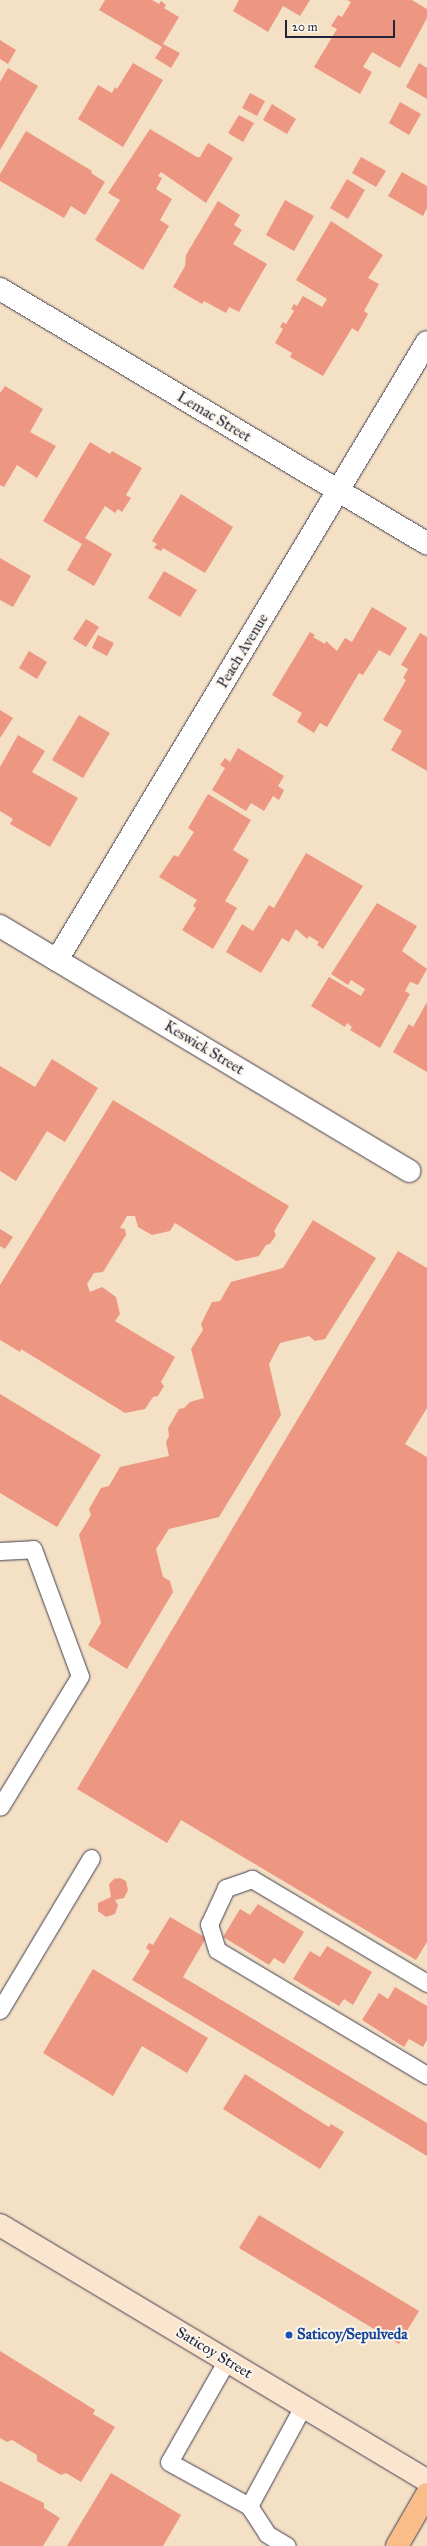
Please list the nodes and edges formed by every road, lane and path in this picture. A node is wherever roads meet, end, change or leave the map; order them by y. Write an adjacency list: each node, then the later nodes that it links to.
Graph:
1 (0, 289): 3 (street, Lemac Street)
2 (427, 342): 3 (street, Peach Avenue)
3 (339, 491): 4 (street, Lemac Street); 6 (street, Peach Avenue)
4 (427, 544)
5 (0, 926): 6 (street, Keswick Street)
6 (57, 960): 7 (street, Keswick Street)
7 (409, 1171)
8 (0, 1551): 9 (lane)
9 (0, 1807)
10 (91, 1858): 12 (lane)
11 (427, 1984): 13 (lane)
12 (0, 2010)
13 (427, 2075)
14 (0, 2225): 15 (main road, Saticoy Street)
15 (227, 2360): 16 (main road, Saticoy Street); 19 (lane)
16 (303, 2406): 17 (main road, Saticoy Street); 19 (lane)
17 (427, 2480)
18 (427, 2494): 21 (main road)
19 (249, 2506): 20 (lane)
20 (285, 2546)
21 (397, 2546)

